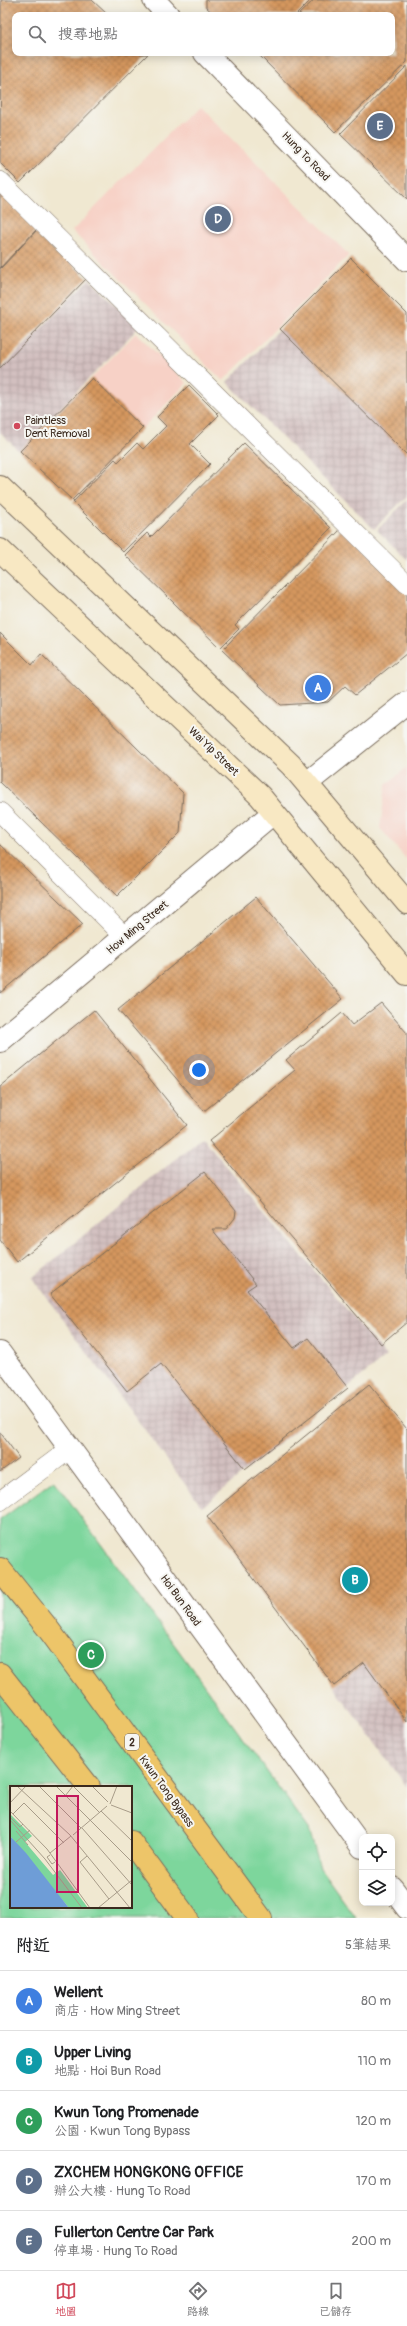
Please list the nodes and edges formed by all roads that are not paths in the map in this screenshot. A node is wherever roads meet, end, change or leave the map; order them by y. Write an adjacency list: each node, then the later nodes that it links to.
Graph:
1 (208, 56): 3 (street, Hung To Road)
2 (0, 181): 6 (lane)
3 (407, 260)
4 (0, 487): 8 (main road)
5 (0, 550): 10 (main road, Wai Yip Street)
6 (407, 584)
7 (407, 703): 8 (street)
8 (307, 783): 11 (main road)
9 (0, 812): 12 (lane)
10 (273, 813): 12 (street, How Ming Street); 13 (main road, Wai Yip Street)
11 (407, 903)
12 (125, 937): 14 (street, How Ming Street)
13 (407, 974)
14 (0, 1041)
15 (0, 1353): 16 (street, Hoi Bun Road)
16 (70, 1449): 17 (lane); 22 (street, Hoi Bun Road)
17 (0, 1501)
18 (0, 1569): 26 (highway, Kwun Tong Bypass / 2)
19 (0, 1674): 20 (highway)
20 (88, 1786)
21 (132, 1843): 25 (highway)
22 (359, 1843)
23 (395, 1892): 24 (street)
24 (407, 1908)
25 (187, 1918)
26 (261, 1918)

